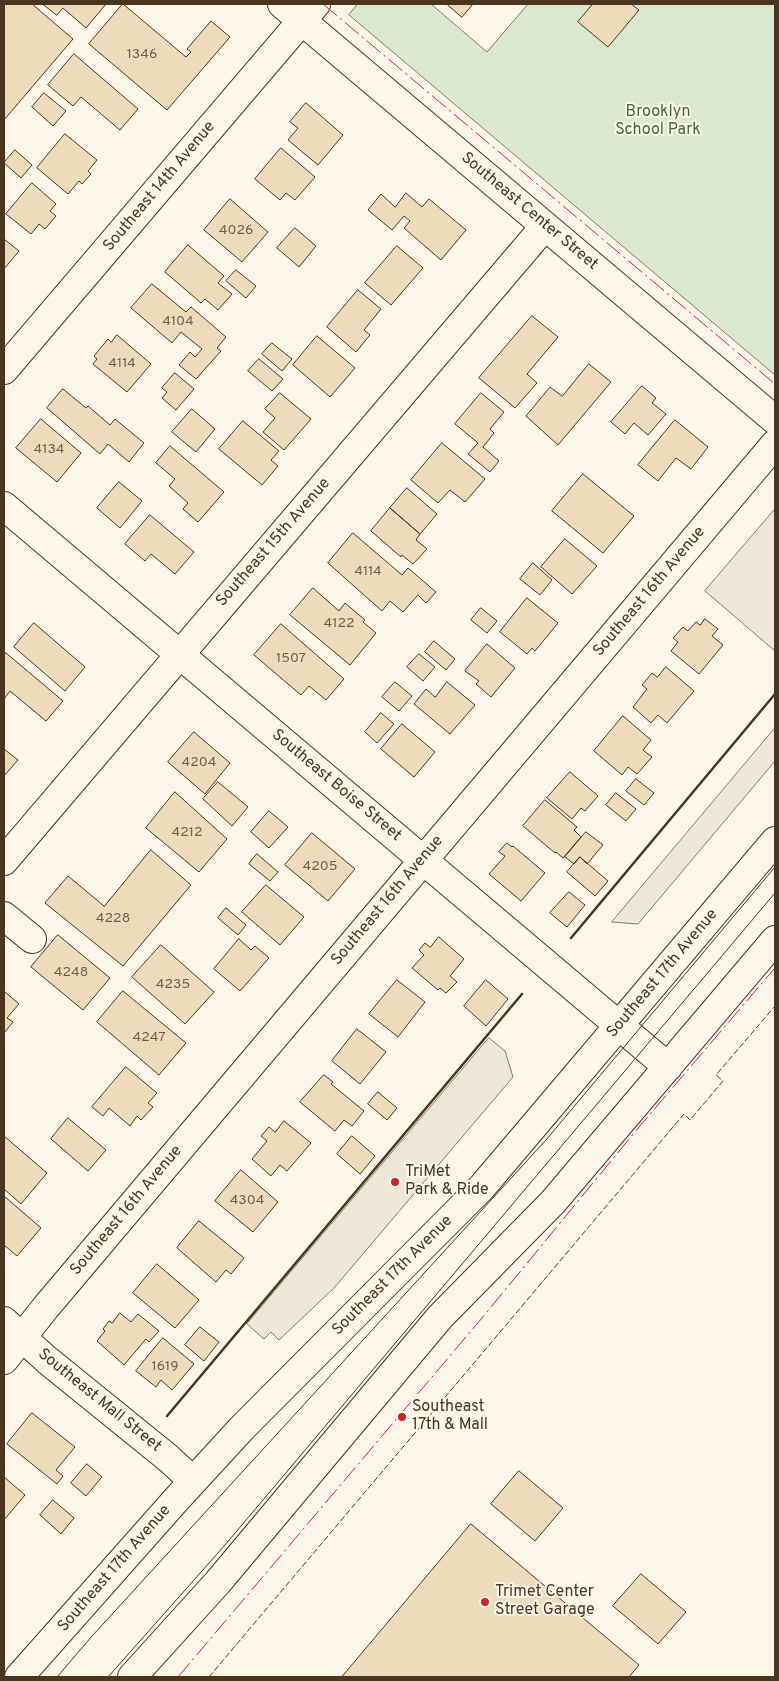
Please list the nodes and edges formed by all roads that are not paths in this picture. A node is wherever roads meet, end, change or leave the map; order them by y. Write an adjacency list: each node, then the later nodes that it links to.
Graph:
1 (300, 9): 2 (street, Southeast Center Street); 3 (street, Southeast 14th Avenue)
2 (545, 226): 4 (street, Southeast Center Street); 7 (street, Southeast 15th Avenue)
3 (4, 370)
4 (775, 420)
5 (775, 444): 9 (street, Southeast 16th Avenue)
6 (4, 506): 7 (street, Southeast Boise Street)
7 (180, 654): 9 (street, Southeast Boise Street); 10 (street, Southeast 15th Avenue)
8 (775, 840): 14 (street, Southeast 17th Avenue)
9 (423, 860): 14 (street, Southeast Boise Street); 16 (street, Southeast 16th Avenue)
10 (4, 861)
11 (4, 916): 12 (street)
12 (32, 939)
13 (775, 940): 15 (street)
14 (619, 1026): 15 (street, Southeast Boise Street); 18 (street, Southeast 17th Avenue)
15 (668, 1067): 20 (street)
16 (13, 1329): 17 (street, Southeast 16th Avenue); 18 (street, Southeast Mall Street)
17 (4, 1360)
18 (193, 1481): 19 (street, Southeast 17th Avenue)
19 (19, 1677)
20 (132, 1677)

